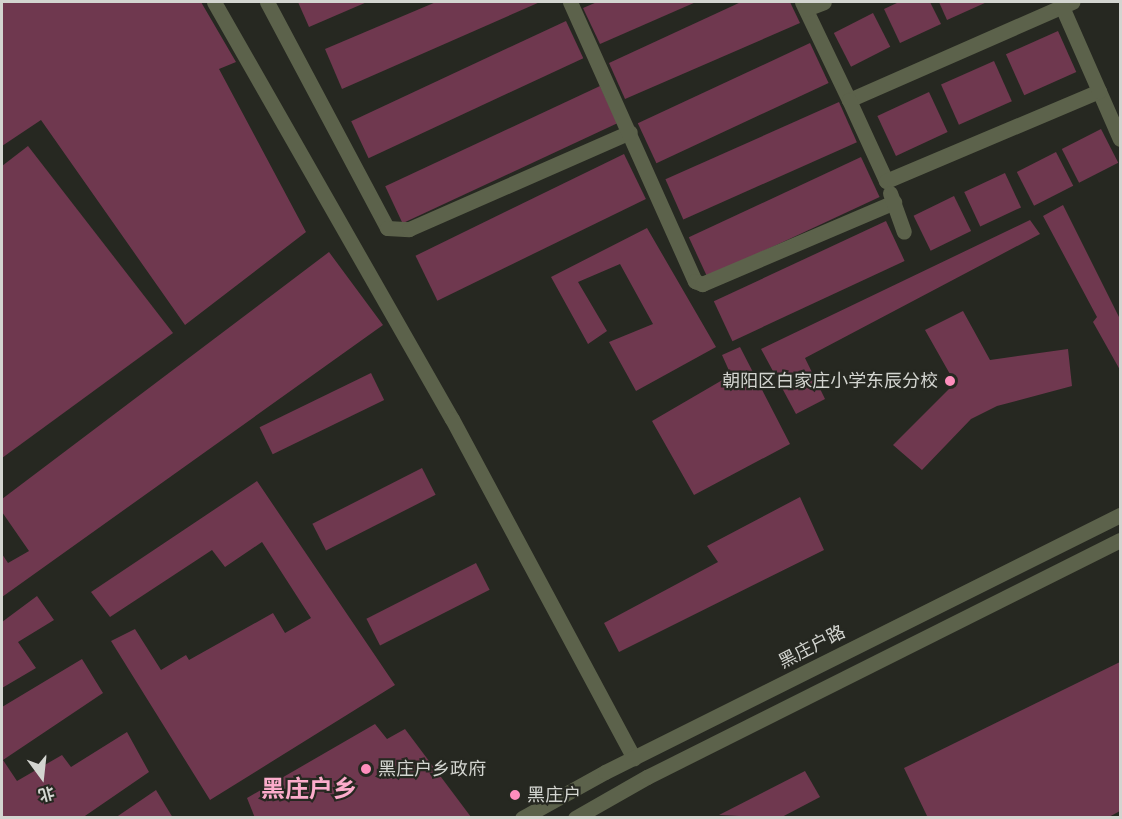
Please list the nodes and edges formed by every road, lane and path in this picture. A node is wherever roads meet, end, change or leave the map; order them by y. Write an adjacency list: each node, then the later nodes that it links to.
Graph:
1 (214, 2): 16 (street)
2 (267, 2): 9 (street)
3 (570, 2): 9 (street)
4 (824, 2): 6 (street)
5 (1064, 3): 7 (street); 8 (street)
6 (804, 5): 8 (street)
7 (1099, 91): 10 (street); 11 (street)
8 (849, 100): 11 (street)
9 (630, 132): 12 (street)
10 (1120, 139)
11 (886, 182): 12 (street)
12 (894, 202): 13 (street)
13 (904, 232)
14 (1120, 515): 16 (street, 黑庄户路)
15 (1120, 540): 18 (street)
16 (634, 758): 17 (street, 黑庄户路)
17 (522, 818)
18 (575, 818)

